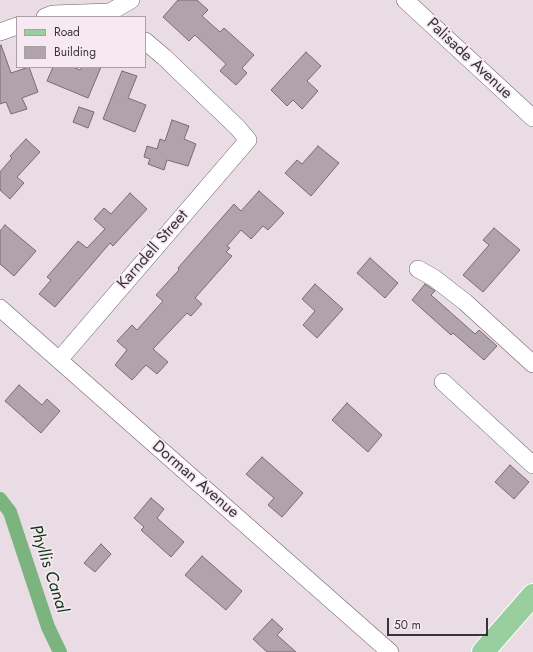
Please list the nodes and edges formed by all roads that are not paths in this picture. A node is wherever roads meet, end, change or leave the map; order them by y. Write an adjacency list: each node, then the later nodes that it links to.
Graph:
1 (130, 0): 3 (street)
2 (405, 0): 8 (street, Palisade Avenue)
3 (114, 14): 4 (street)
4 (48, 16)
5 (16, 26): 6 (street)
6 (0, 32)
7 (146, 42): 11 (street, Karndell Street)
8 (533, 118)
9 (418, 269): 12 (street)
10 (0, 308): 11 (street, Dorman Avenue)
11 (59, 360): 16 (street, Dorman Avenue)
12 (533, 364)
13 (443, 382): 14 (street)
14 (533, 464)
15 (533, 595): 17 (main road)
16 (390, 652)
17 (483, 652)

